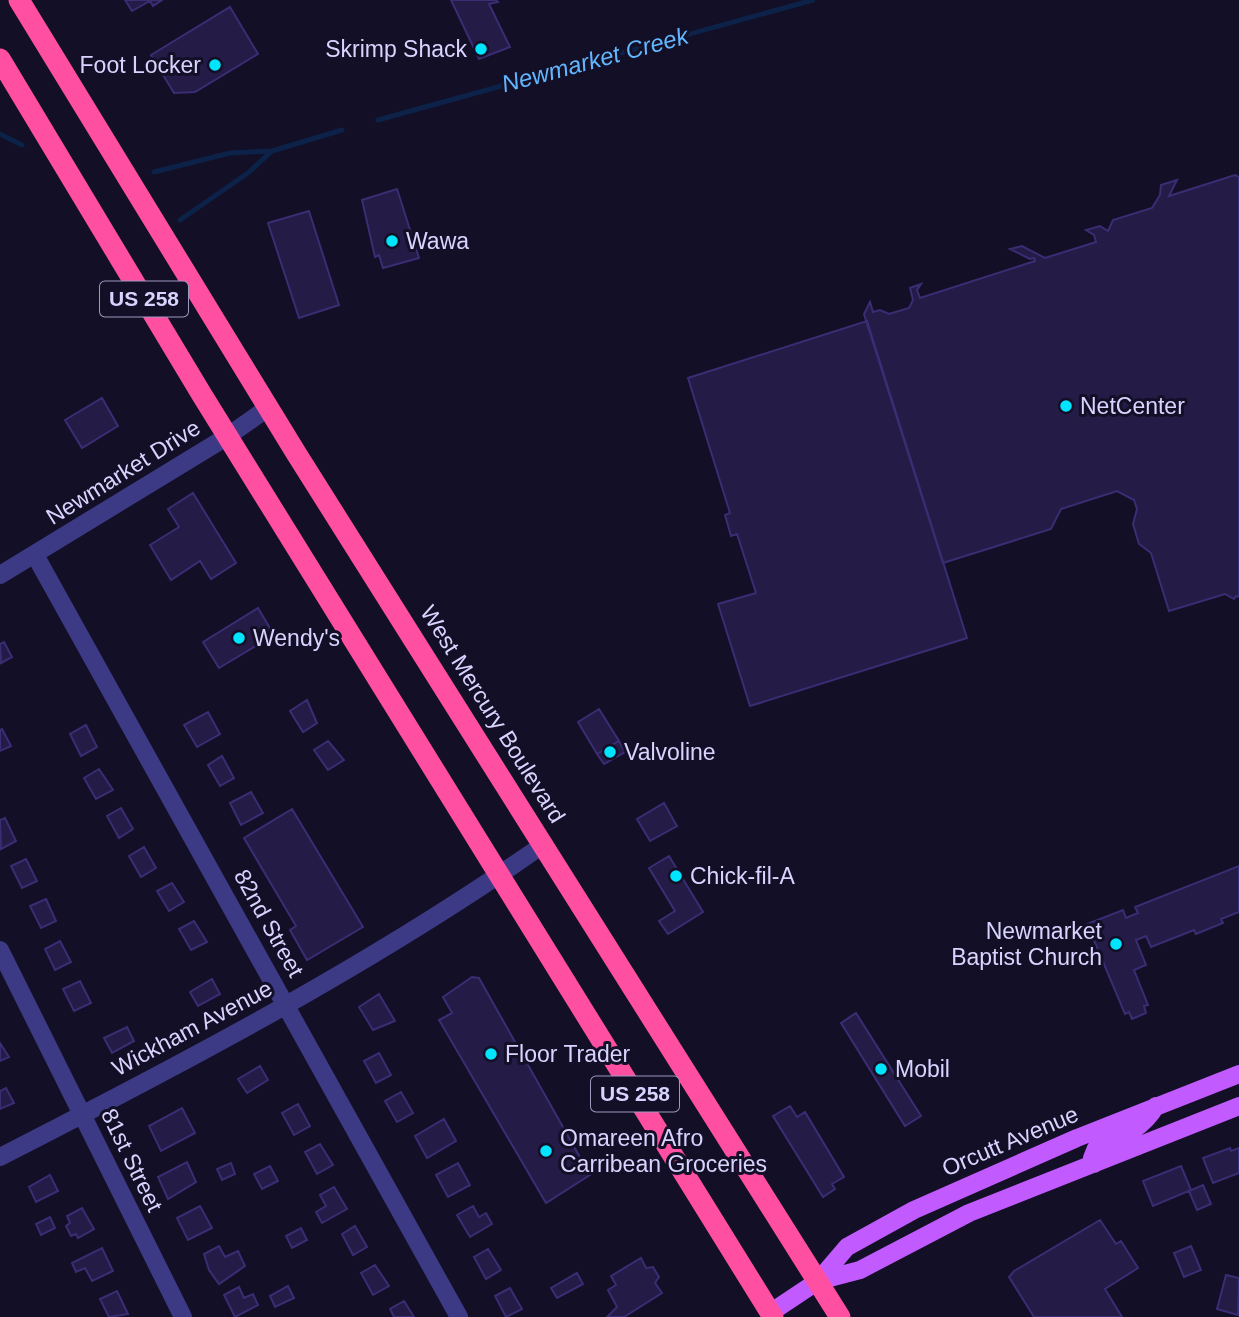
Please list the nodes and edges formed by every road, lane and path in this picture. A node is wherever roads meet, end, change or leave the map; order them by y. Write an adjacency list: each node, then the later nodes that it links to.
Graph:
1 (19, 0): 3 (highway, West Mercury Boulevard / US 258)
2 (0, 59): 4 (highway, US 258)
3 (269, 407): 4 (street, Newmarket Drive); 7 (highway, West Mercury Boulevard / US 258)
4 (228, 436): 5 (street, Newmarket Drive); 8 (highway, US 258)
5 (35, 555): 6 (street, Newmarket Drive); 10 (street, 82nd Street)
6 (0, 575)
7 (544, 844): 8 (street, Wickham Avenue); 17 (highway, West Mercury Boulevard / US 258)
8 (501, 874): 10 (street, Wickham Avenue); 18 (highway, US 258)
9 (0, 950): 14 (street, 81st Street)
10 (287, 1005): 14 (street, Wickham Avenue); 20 (street, 82nd Street)
11 (1239, 1074): 12 (main road, Orcutt Avenue)
12 (1156, 1106): 16 (main road); 17 (main road, Orcutt Avenue)
13 (1239, 1106): 16 (main road, Orcutt Avenue)
14 (83, 1115): 15 (street, Wickham Avenue); 19 (street, 81st Street)
15 (0, 1157)
16 (1094, 1164): 17 (main road, Orcutt Avenue)
17 (818, 1281): 18 (main road, Orcutt Avenue); 21 (highway, West Mercury Boulevard / US 258)
18 (769, 1316)
19 (183, 1317)
20 (459, 1317)
21 (840, 1317)

